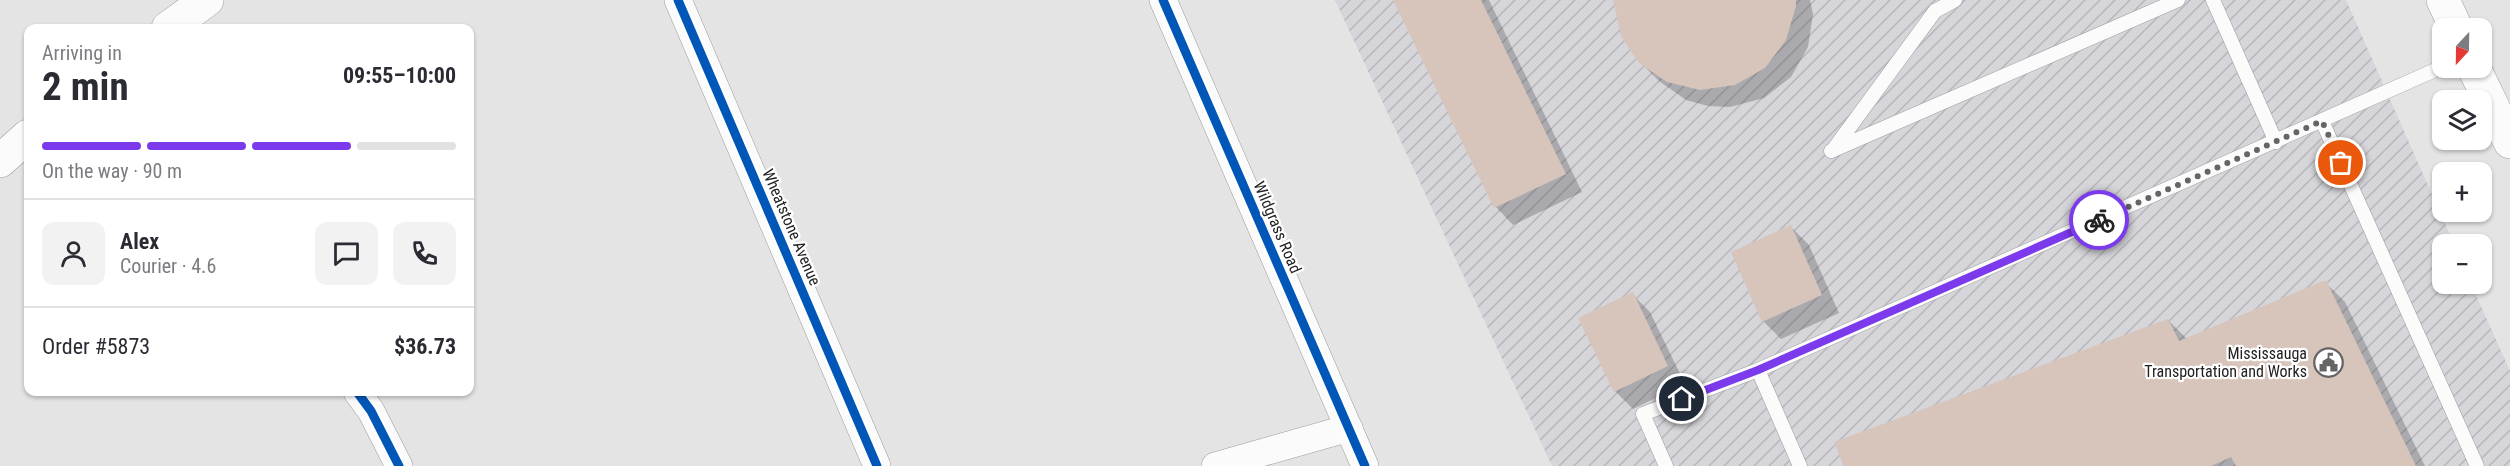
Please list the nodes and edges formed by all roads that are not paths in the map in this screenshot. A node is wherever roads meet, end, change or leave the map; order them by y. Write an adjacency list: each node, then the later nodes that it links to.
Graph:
1 (207, 0): 9 (main road)
2 (678, 0): 21 (street, Wheatstone Avenue)
3 (1163, 0): 19 (street, Wildgrass Road)
4 (1955, 0): 5 (lane)
5 (2178, 0)
6 (2213, 0): 14 (lane)
7 (2443, 0): 8 (main road)
8 (2451, 18)
9 (174, 24)
10 (2432, 72): 12 (lane)
11 (2479, 78): 15 (main road)
12 (2322, 121): 14 (lane); 26 (lane)
13 (24, 140): 16 (main road)
14 (2276, 142): 17 (lane)
15 (2510, 142)
16 (0, 161)
17 (1758, 370): 24 (lane); 25 (lane)
18 (360, 396): 20 (street)
19 (1349, 428): 22 (street); 23 (street, Wildgrass Road)
20 (399, 466)
21 (877, 466)
22 (1215, 466)
23 (1365, 466)
24 (1666, 466)
25 (1800, 466)
26 (2477, 466)

